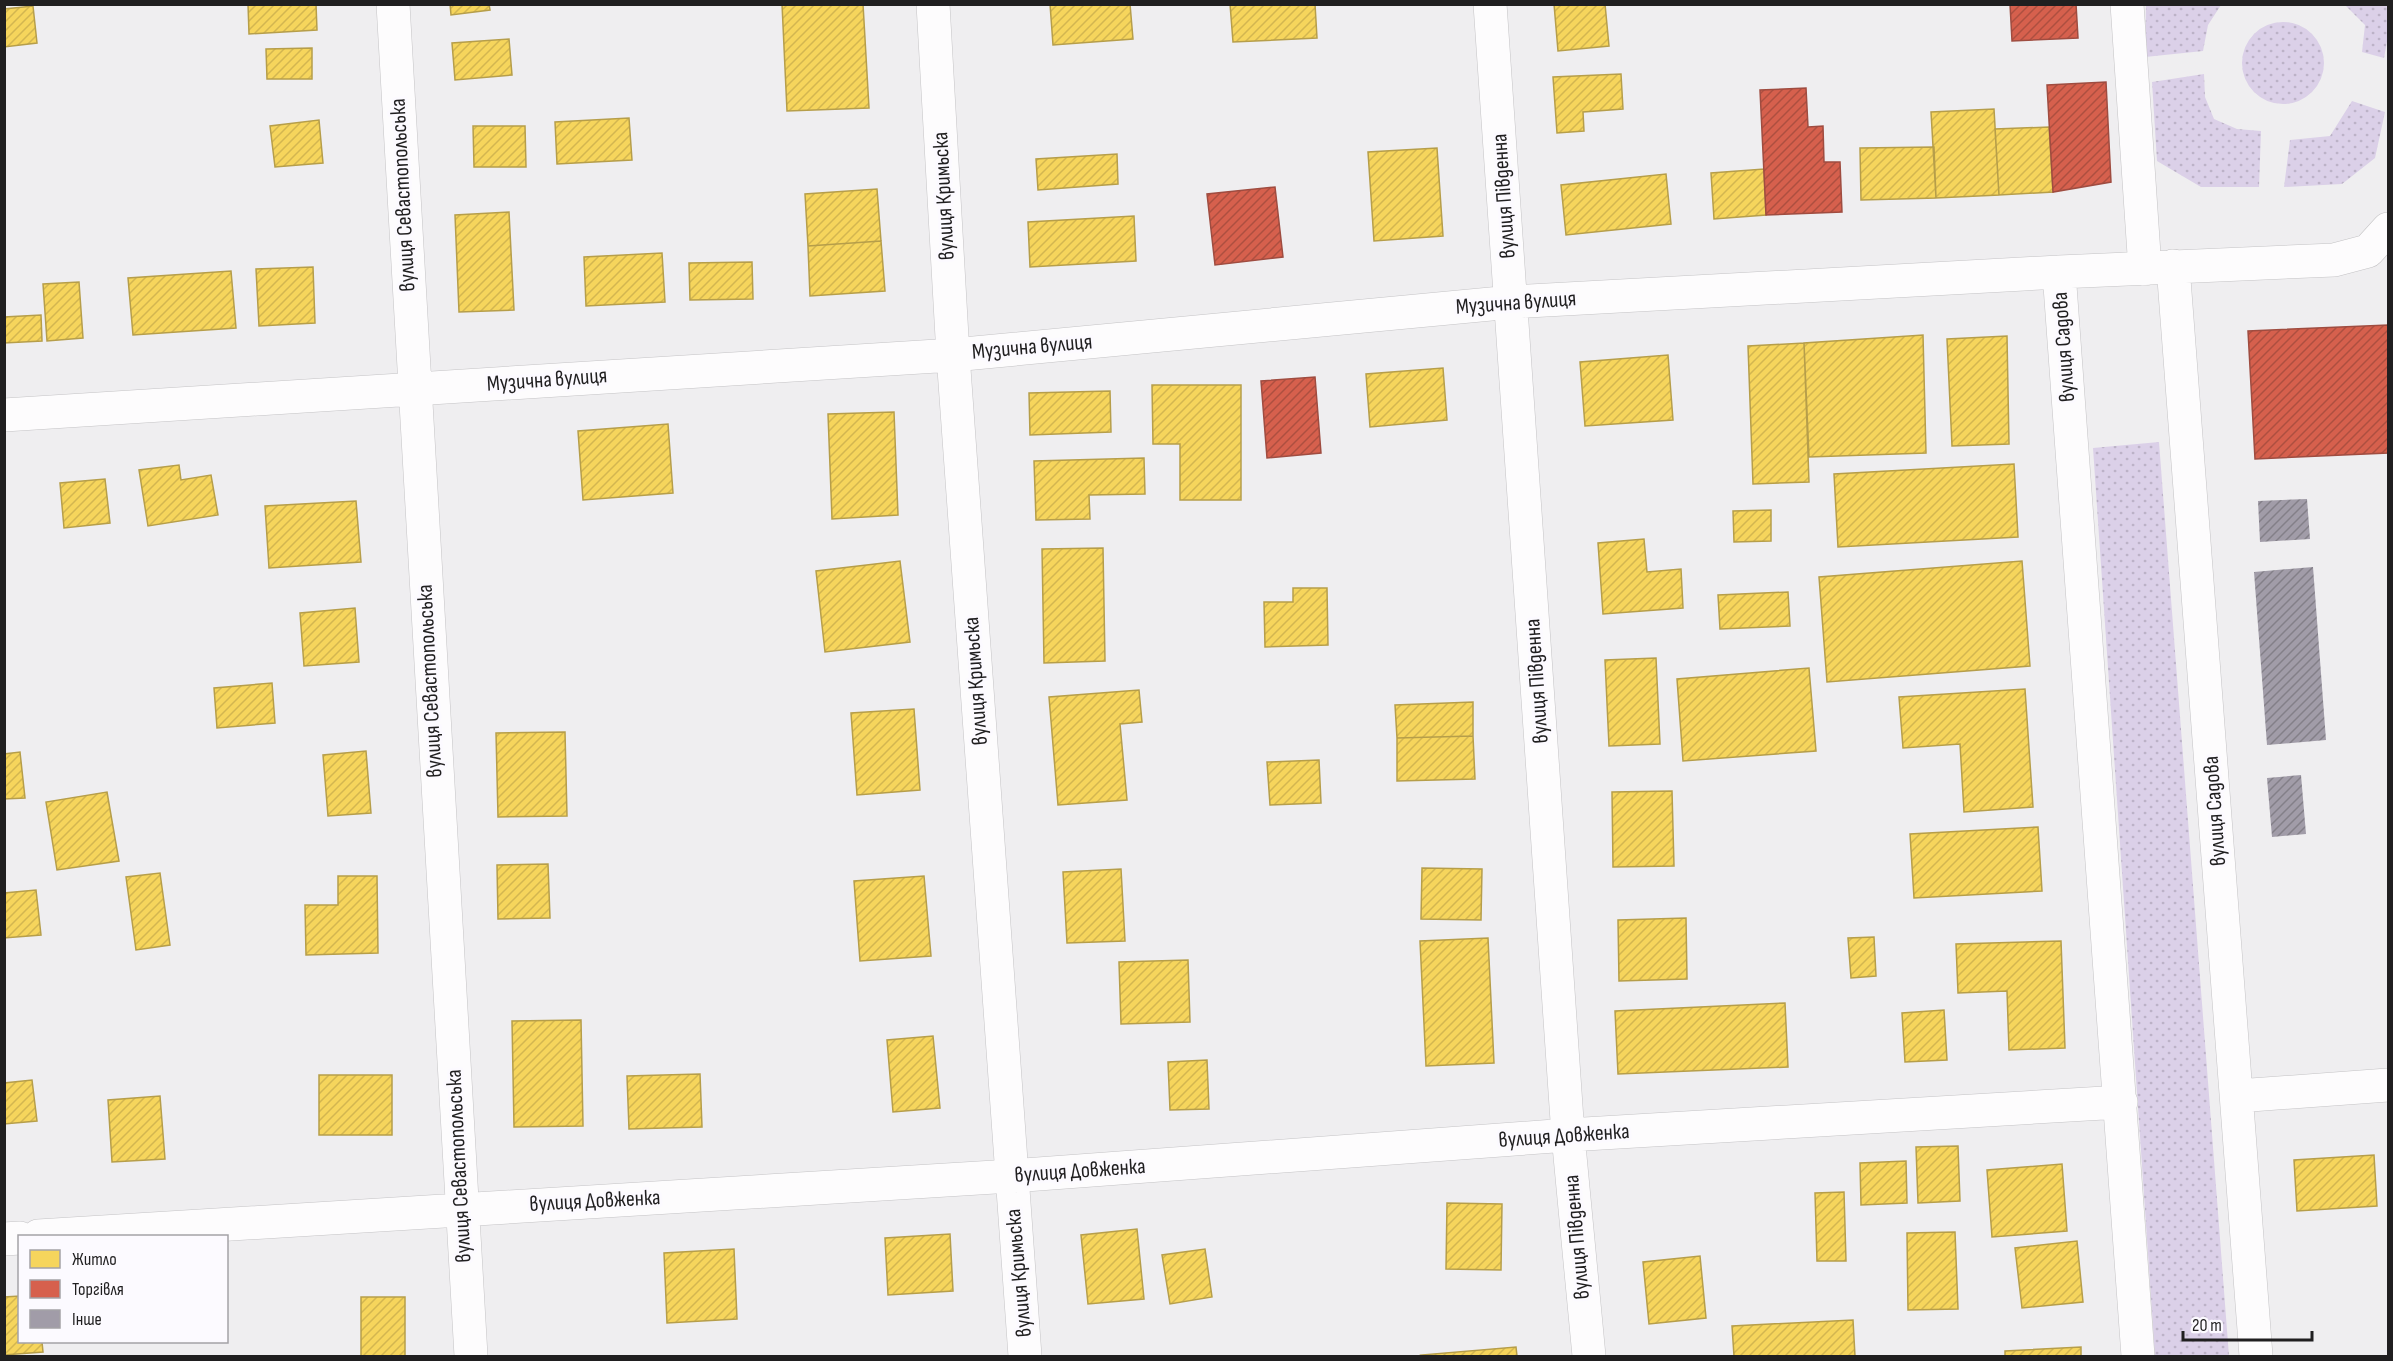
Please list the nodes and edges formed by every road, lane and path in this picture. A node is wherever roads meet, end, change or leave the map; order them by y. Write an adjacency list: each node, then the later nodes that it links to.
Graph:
1 (393, 4): 10 (street, вулиця Севастопольська)
2 (933, 4): 9 (street, вулиця Кримьска)
3 (1490, 4): 8 (street, вулиця Південна)
4 (2127, 4): 6 (street, вулиця Садова)
5 (2388, 229): 6 (street, Музична вулиця)
6 (2159, 268): 7 (street, Музична вулиця); 13 (street, вулиця Садова)
7 (2059, 272): 8 (street, Музична вулиця); 14 (street, вулиця Садова)
8 (1512, 302): 9 (street, Музична вулиця); 15 (street, вулиця Південна)
9 (953, 355): 10 (street, Музична вулиця); 16 (street, вулиця Кримьска)
10 (413, 388): 11 (street, Музична вулиця); 17 (street, вулиця Севастопольська)
11 (4, 415)
12 (2388, 1085): 13 (street)
13 (2237, 1096): 23 (street, вулиця Садова)
14 (2121, 1102): 15 (street, вулиця Довженка); 22 (street, вулиця Садова)
15 (1568, 1136): 16 (street, вулиця Довженка); 21 (street, вулиця Південна)
16 (1011, 1176): 17 (street, вулиця Довженка); 20 (street, вулиця Кримьска)
17 (461, 1209): 18 (street, вулиця Довженка); 19 (street, вулиця Севастопольська)
18 (54, 1235)
19 (471, 1356)
20 (1025, 1356)
21 (1589, 1356)
22 (2138, 1356)
23 (2256, 1356)

